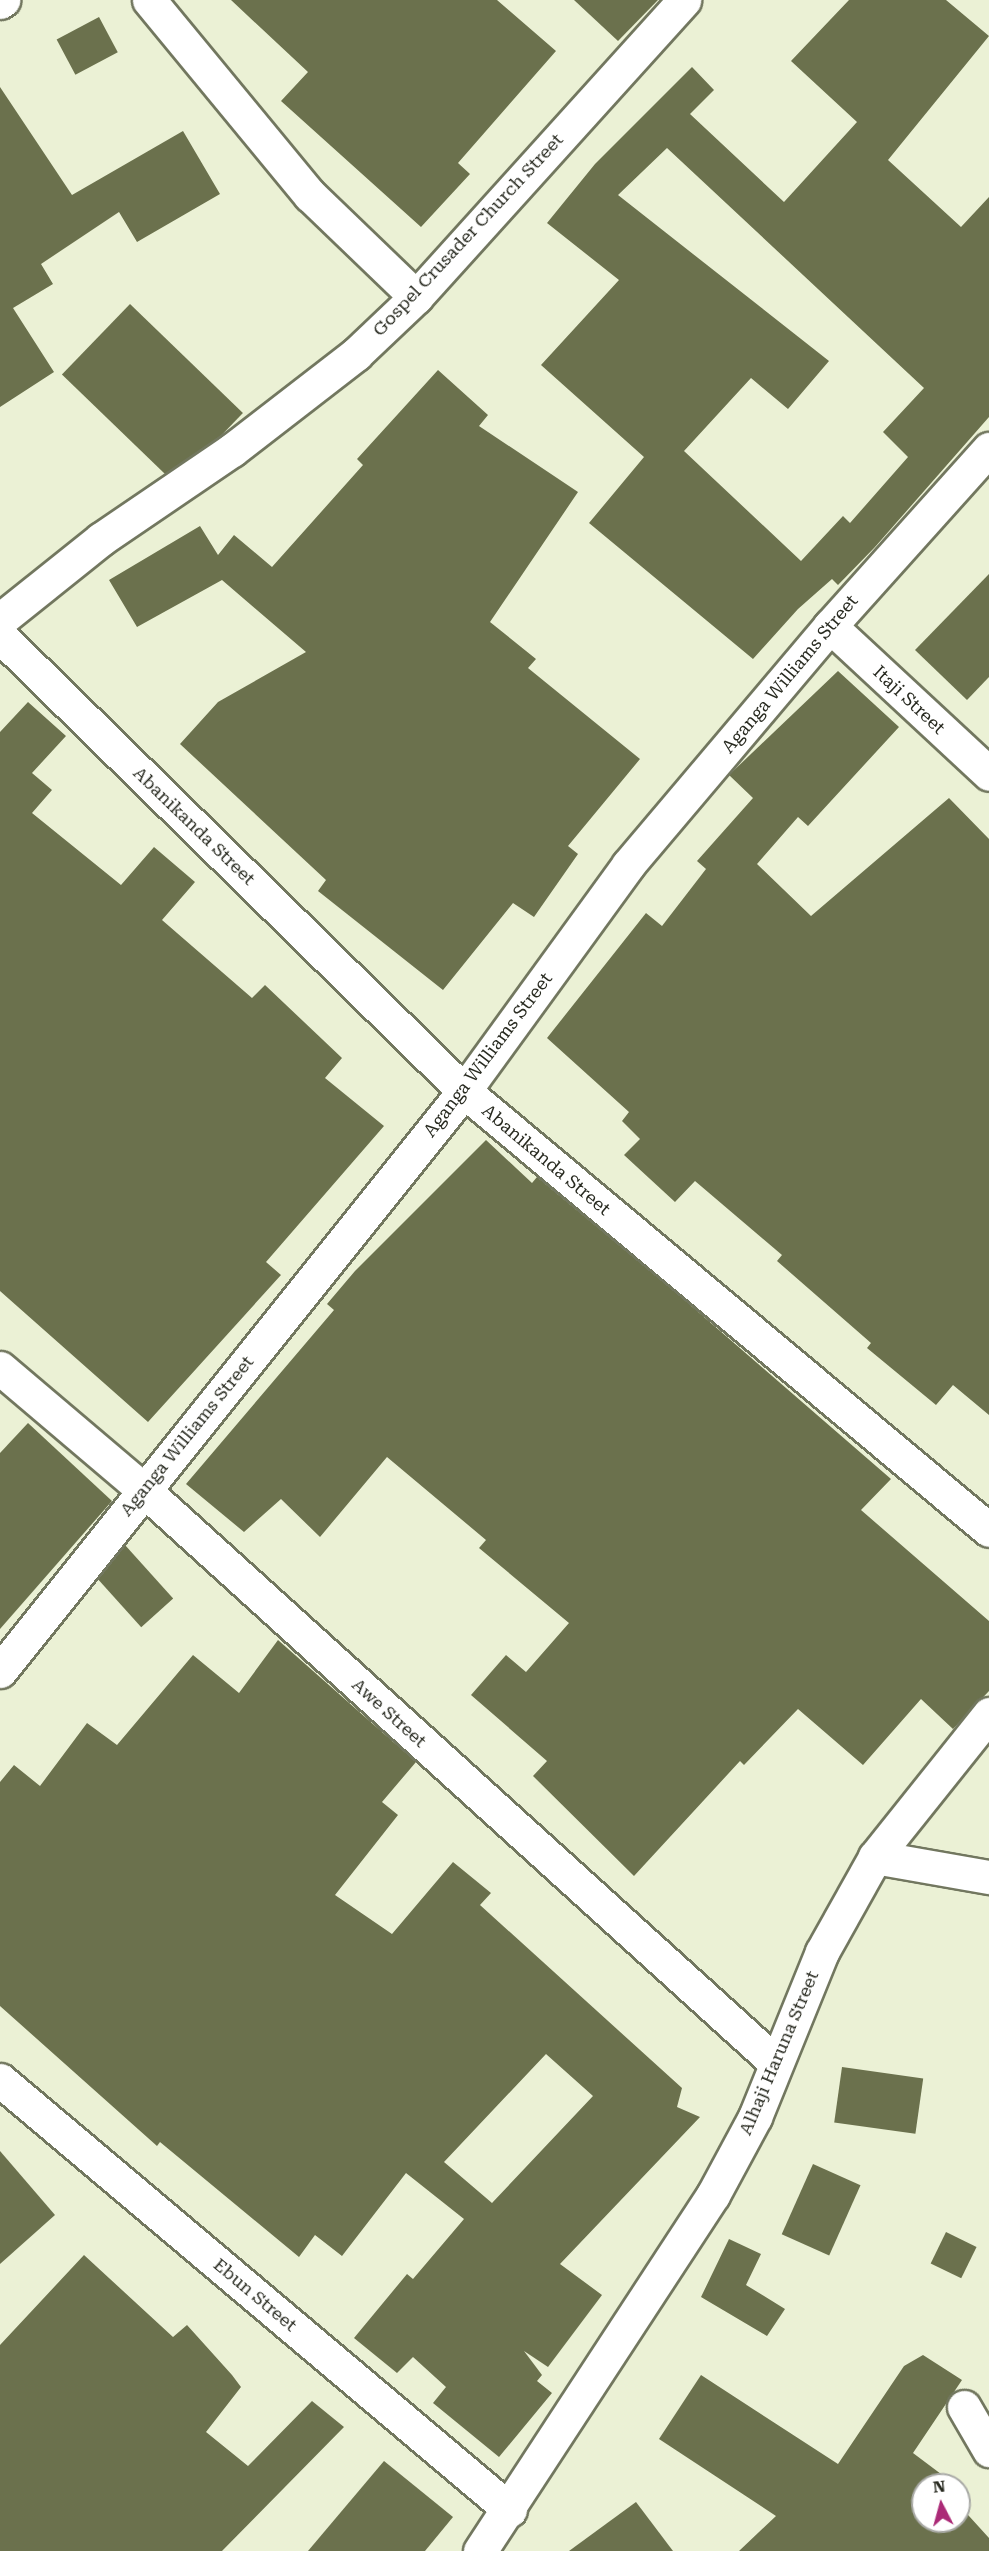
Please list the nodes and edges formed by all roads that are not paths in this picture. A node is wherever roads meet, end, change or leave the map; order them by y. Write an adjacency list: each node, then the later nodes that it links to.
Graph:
1 (149, 0): 3 (street)
2 (684, 0): 3 (street, Gospel Crusader Church Street)
3 (416, 297): 5 (street, Gospel Crusader Church Street)
4 (989, 449): 6 (street, Aganga Williams Street)
5 (0, 620)
6 (830, 626): 8 (street, Itaji Street); 9 (street, Aganga Williams Street)
7 (0, 636): 9 (street, Abanikanda Street)
8 (989, 774)
9 (464, 1091): 11 (street, Aganga Williams Street); 12 (street, Abanikanda Street)
10 (0, 1368): 11 (street, Awe Street)
11 (145, 1491): 13 (street, Aganga Williams Street); 17 (street, Awe Street)
12 (989, 1530)
13 (0, 1671)
14 (989, 1714): 15 (street, Alhaji Haruna Street)
15 (874, 1857): 16 (street); 17 (street, Alhaji Haruna Street)
16 (989, 1877)
17 (775, 2062): 21 (street, Alhaji Haruna Street)
18 (0, 2080): 21 (street, Ebun Street)
19 (964, 2407): 20 (street)
20 (989, 2450)
21 (510, 2510): 22 (street, Alhaji Haruna Street)
22 (480, 2551)

